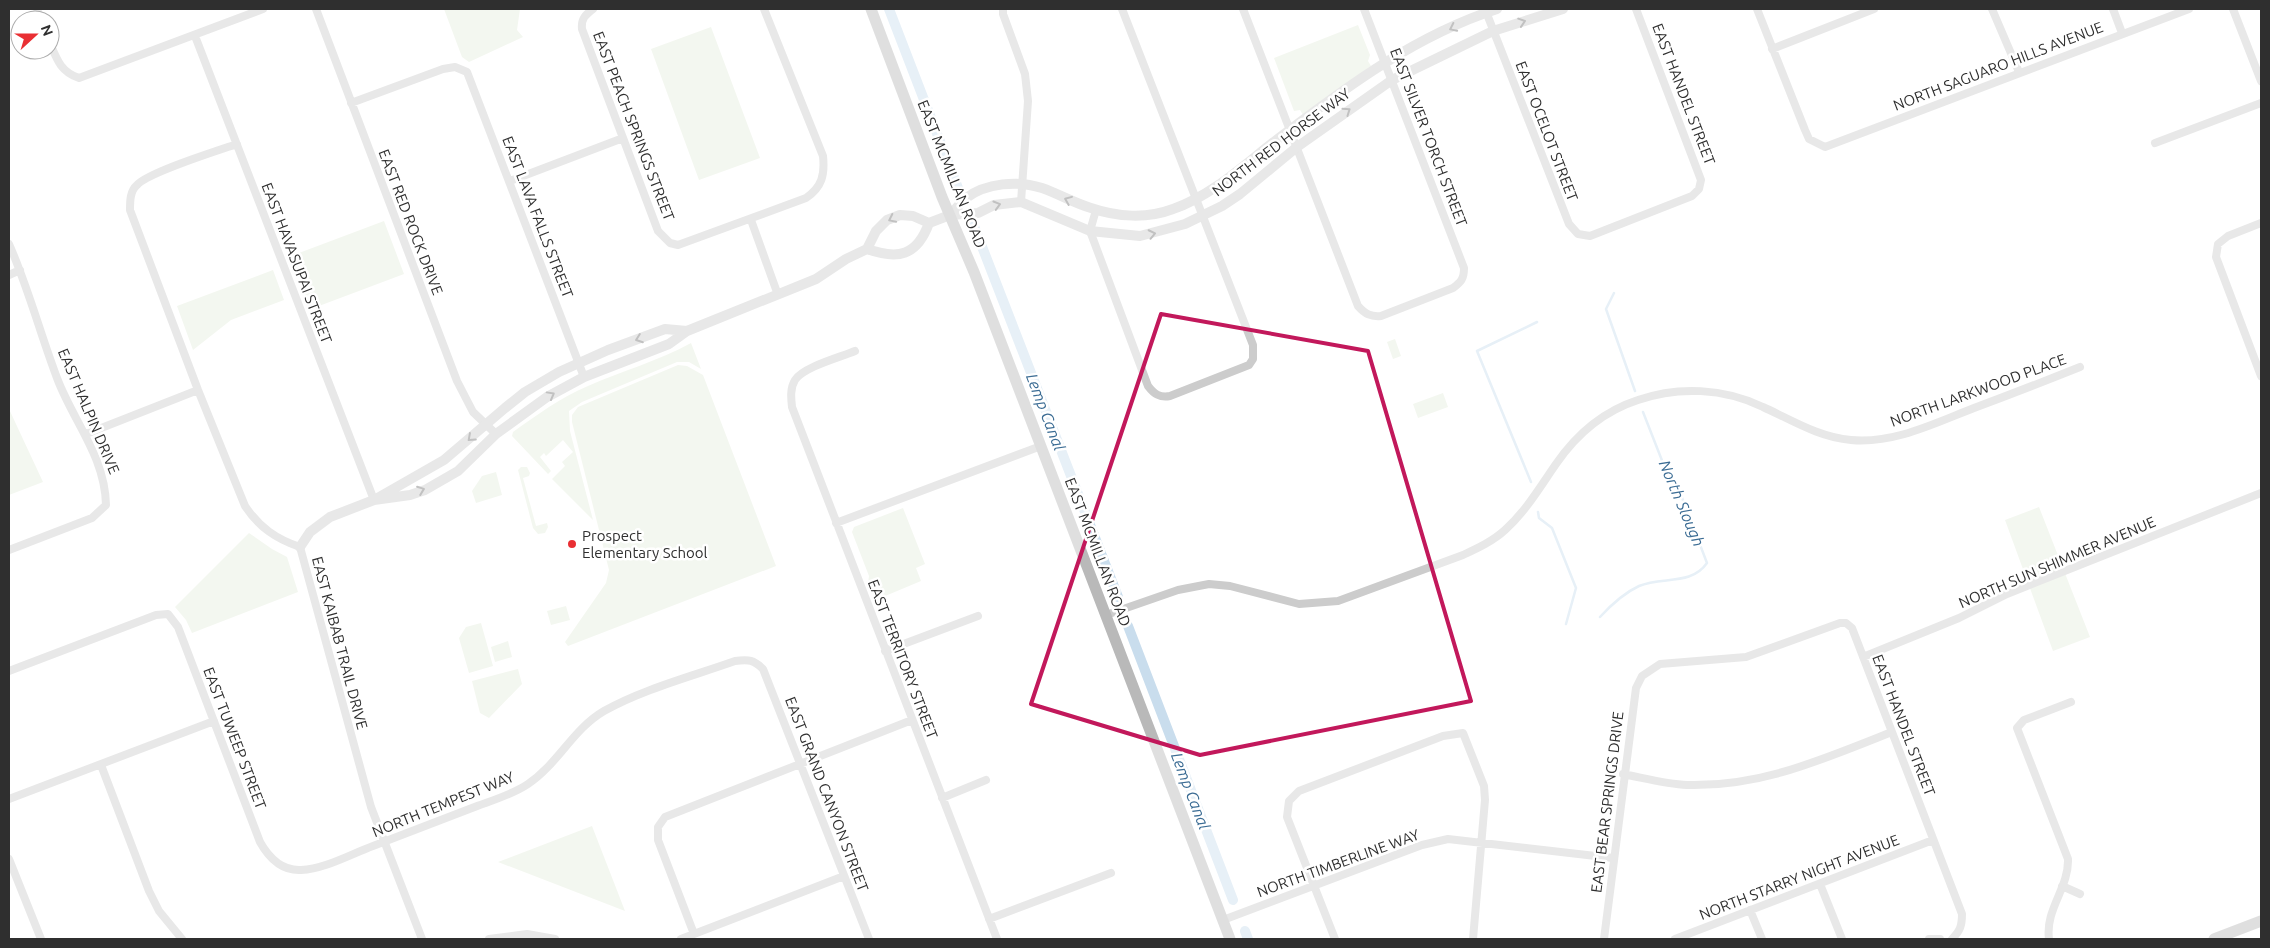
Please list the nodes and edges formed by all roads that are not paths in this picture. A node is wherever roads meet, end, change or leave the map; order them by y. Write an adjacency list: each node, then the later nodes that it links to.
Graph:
1 (263, 9): 22 (street)
2 (316, 9): 30 (street, EAST RED ROCK DRIVE)
3 (593, 9): 32 (street, EAST PEACH SPRINGS STREET)
4 (764, 9): 43 (street)
5 (871, 9): 41 (main road, EAST MCMILLAN ROAD)
6 (1004, 9): 37 (street)
7 (1122, 9): 38 (street)
8 (1243, 9): 31 (street)
9 (1364, 9): 25 (street, EAST SILVER TORCH STREET)
10 (1497, 9): 19 (street, NORTH RED HORSE WAY)
11 (1562, 9): 20 (street, NORTH RED HORSE WAY, one-way to 11)
12 (1636, 9): 47 (street, EAST HANDEL STREET)
13 (1757, 9): 23 (street)
14 (1874, 9): 23 (street)
15 (1992, 9): 26 (street)
16 (2113, 9): 21 (street)
17 (2189, 9): 21 (street, NORTH SAGUARO HILLS AVENUE)
18 (2233, 9): 28 (street)
19 (1485, 11): 20 (street, EAST OCELOT STREET); 25 (street, NORTH RED HORSE WAY, one-way to 25)
20 (1493, 31): 27 (street, NORTH RED HORSE WAY); 47 (street, EAST OCELOT STREET)
21 (2122, 33): 26 (street, NORTH SAGUARO HILLS AVENUE)
22 (195, 36): 24 (street); 34 (street, EAST HAVASUPAI STREET)
23 (1772, 49): 26 (street, NORTH SAGUARO HILLS AVENUE)
24 (57, 60)
25 (1385, 62): 27 (street, EAST SILVER TORCH STREET); 31 (street, NORTH RED HORSE WAY)
26 (2019, 72)
27 (1392, 80): 35 (street, NORTH RED HORSE WAY, one-way to 27); 35 (street, EAST SILVER TORCH STREET)
28 (2261, 81)
29 (2261, 103): 33 (street)
30 (351, 104): 36 (street, EAST LAVA FALLS STREET); 60 (street, EAST RED ROCK DRIVE)
31 (1290, 130): 35 (street); 38 (street, NORTH RED HORSE WAY)
32 (623, 138): 36 (street); 43 (street, EAST PEACH SPRINGS STREET)
33 (2155, 143)
34 (237, 144): 59 (street, EAST KAIBAB TRAIL DRIVE); 65 (street, EAST HAVASUPAI STREET)
35 (1297, 147): 42 (street, NORTH RED HORSE WAY)
36 (510, 181): 55 (street, EAST LAVA FALLS STREET)
37 (1023, 184): 39 (street); 40 (street, NORTH RED HORSE WAY, one-way to 37); 41 (street, NORTH RED HORSE WAY)
38 (1196, 199): 40 (street, NORTH RED HORSE WAY); 42 (street)
39 (1021, 202): 41 (street, NORTH RED HORSE WAY, one-way to 39); 46 (street, NORTH RED HORSE WAY)
40 (1096, 210): 46 (street)
41 (950, 215): 44 (street, NORTH RED HORSE WAY); 63 (main road, EAST MCMILLAN ROAD)
42 (1203, 216): 46 (street, NORTH RED HORSE WAY, one-way to 42); 46 (street)
43 (751, 220): 52 (street)
44 (929, 223): 49 (street); 49 (street, one-way to 49)
45 (2261, 223): 57 (street)
46 (1090, 231)
47 (1583, 236)
48 (9, 244): 50 (street, EAST HALPIN DRIVE)
49 (867, 249): 52 (street)
50 (20, 270): 51 (street); 61 (street, EAST HALPIN DRIVE)
51 (9, 274)
52 (778, 295): 53 (street)
53 (686, 331): 55 (street, one-way to 55); 58 (street)
54 (855, 351): 66 (street, EAST TERRITORY STREET)
55 (578, 362): 58 (street, EAST LAVA FALLS STREET); 60 (street)
56 (2080, 367): 69 (street, NORTH LARKWOOD PLACE)
57 (2261, 376)
58 (584, 377): 62 (street, one-way to 58)
59 (198, 390): 61 (street); 67 (street, EAST KAIBAB TRAIL DRIVE)
60 (486, 425): 62 (street, EAST RED ROCK DRIVE); 65 (street, one-way to 65)
61 (86, 434): 68 (street, EAST HALPIN DRIVE)
62 (496, 434): 65 (street, one-way to 62)
63 (1041, 446): 66 (street); 69 (main road, EAST MCMILLAN ROAD)
64 (2261, 493): 72 (street, NORTH SUN SHIMMER AVENUE)
65 (374, 500): 67 (street)
66 (836, 523): 71 (street, EAST TERRITORY STREET)
67 (300, 547): 87 (street, EAST KAIBAB TRAIL DRIVE)
68 (9, 550)
69 (1106, 615): 100 (main road, EAST MCMILLAN ROAD)
70 (978, 616): 71 (street)
71 (885, 651): 77 (street, EAST TERRITORY STREET)
72 (1863, 657): 75 (street, EAST HANDEL STREET); 79 (street, EAST HANDEL STREET)
73 (756, 662): 80 (street, EAST GRAND CANYON STREET); 87 (street, NORTH TEMPEST WAY)
74 (9, 671): 78 (street, EAST TUWEEP STREET)
75 (1647, 672): 82 (street, EAST BEAR SPRINGS DRIVE)
76 (2071, 702): 95 (street)
77 (912, 720): 80 (street); 84 (street, EAST TERRITORY STREET)
78 (214, 722): 81 (street); 91 (street, EAST TUWEEP STREET)
79 (1892, 732): 82 (street); 86 (street, EAST HANDEL STREET)
80 (800, 763): 93 (street, EAST GRAND CANYON STREET); 102 (street)
81 (101, 765): 85 (street); 104 (street)
82 (1623, 774): 89 (street, EAST BEAR SPRINGS DRIVE)
83 (986, 780): 84 (street)
84 (942, 798): 99 (street, EAST TERRITORY STREET)
85 (9, 799)
86 (1933, 840): 94 (street, NORTH STARRY NIGHT AVENUE); 120 (street, EAST HANDEL STREET)
87 (385, 842): 91 (street, NORTH TEMPEST WAY); 105 (street, EAST KAIBAB TRAIL DRIVE)
88 (1482, 844): 89 (street, NORTH TIMBERLINE WAY); 96 (street, NORTH TIMBERLINE WAY); 96 (street); 113 (street)
89 (1613, 858): 114 (street, EAST BEAR SPRINGS DRIVE)
90 (9, 860): 103 (street)
91 (283, 866)
92 (1110, 873): 99 (street)
93 (844, 876): 102 (street); 109 (street, EAST GRAND CANYON STREET)
94 (1820, 884): 98 (street, NORTH STARRY NIGHT AVENUE); 117 (street)
95 (2062, 886): 97 (street); 121 (street)
96 (1314, 887): 100 (street, NORTH TIMBERLINE WAY); 112 (street)
97 (2080, 894)
98 (1750, 910): 115 (street, NORTH STARRY NIGHT AVENUE); 116 (street)
99 (989, 919): 110 (street, EAST TERRITORY STREET)
100 (1223, 920): 111 (main road, EAST MCMILLAN ROAD)
101 (2261, 921): 122 (main road)
102 (694, 934): 108 (street)
103 (41, 939)
104 (180, 939)
105 (422, 939)
106 (489, 939): 107 (street)
107 (555, 939)
108 (680, 939)
109 (869, 939)
110 (997, 939)
111 (1230, 939)
112 (1334, 939)
113 (1472, 939)
114 (1604, 939)
115 (1676, 939)
116 (1762, 939)
117 (1842, 939)
118 (1929, 939): 119 (street)
119 (1940, 939)
120 (1952, 939)
121 (2049, 939)
122 (2214, 939)

